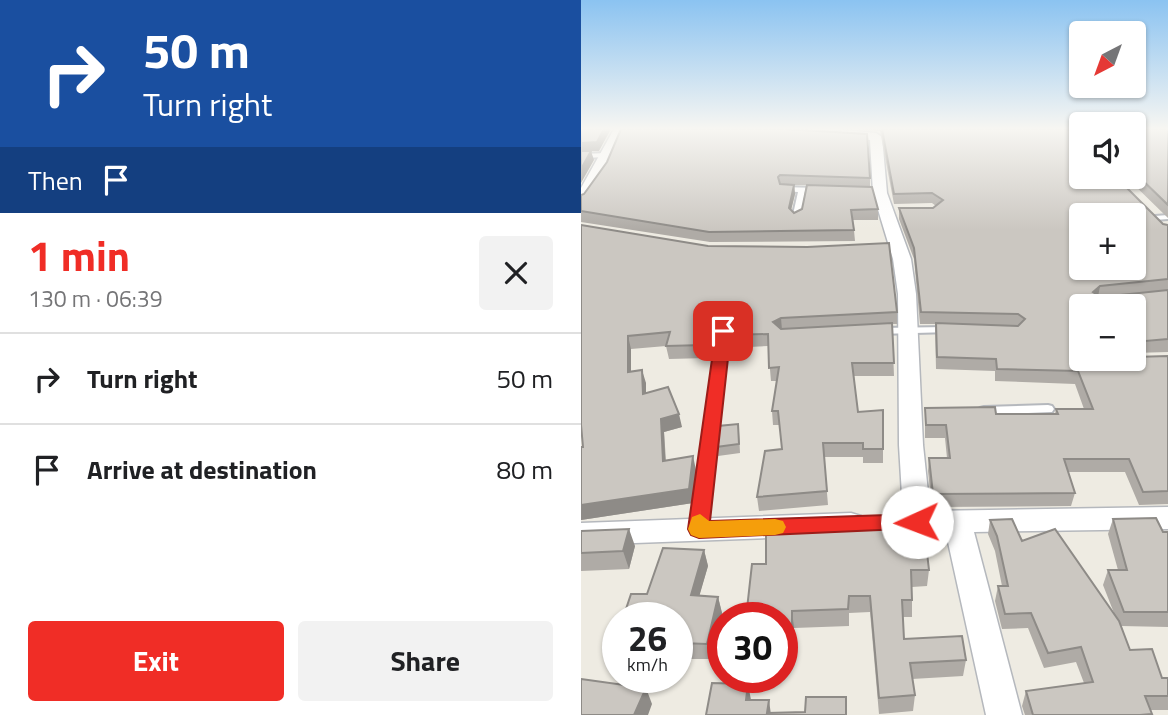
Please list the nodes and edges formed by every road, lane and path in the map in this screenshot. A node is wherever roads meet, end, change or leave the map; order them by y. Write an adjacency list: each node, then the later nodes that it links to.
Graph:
1 (603, 162): 6 (street)
2 (875, 162): 10 (street)
3 (784, 189): 4 (lane)
4 (802, 190): 5 (lane); 8 (lane)
5 (828, 191)
6 (581, 199)
7 (1157, 215): 9 (street)
8 (796, 219)
9 (1168, 230)
10 (910, 329): 12 (lane); 13 (lane); 17 (street)
11 (723, 331): 19 (lane)
12 (872, 331)
13 (963, 331)
14 (1048, 409): 15 (lane)
15 (977, 412)
16 (1168, 518): 18 (street)
17 (917, 522): 18 (street); 19 (street)
18 (958, 523): 21 (street)
19 (699, 529): 20 (street)
20 (581, 534)
21 (1004, 715)

